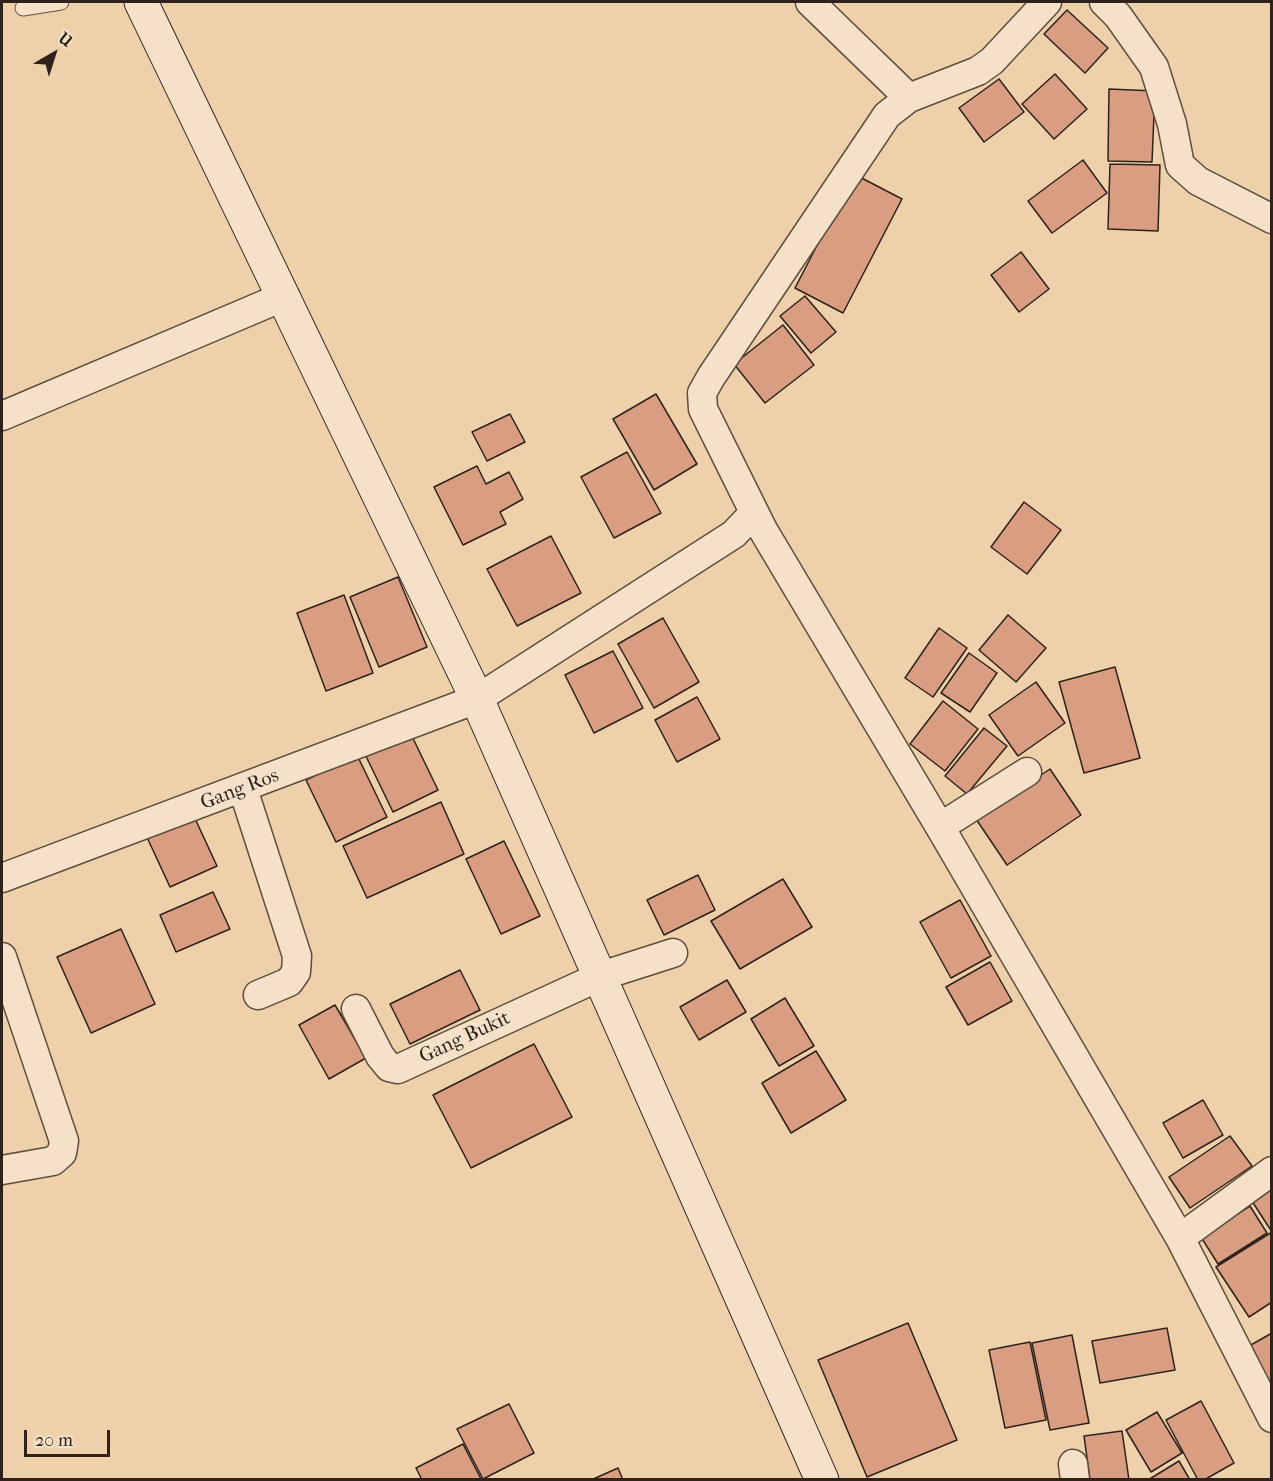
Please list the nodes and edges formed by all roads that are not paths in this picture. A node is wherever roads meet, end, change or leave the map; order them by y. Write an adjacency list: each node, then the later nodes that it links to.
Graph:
1 (61, 2): 6 (lane)
2 (141, 2): 9 (street)
3 (810, 2): 7 (street)
4 (1047, 2): 7 (street)
5 (1104, 2): 8 (street)
6 (23, 8)
7 (909, 98): 11 (street)
8 (1272, 219)
9 (285, 297): 10 (street); 12 (street)
10 (2, 416)
11 (754, 513): 12 (street, Gang Ros); 15 (street)
12 (477, 699): 14 (street, Gang Ros); 19 (street)
13 (1027, 771): 15 (street)
14 (243, 789): 16 (street, Gang Ros); 20 (street)
15 (940, 827): 24 (street)
16 (2, 878)
17 (673, 953): 19 (street)
18 (2, 957): 22 (street)
19 (601, 976): 21 (street, Gang Bukit); 26 (street)
20 (258, 995)
21 (356, 1009)
22 (2, 1170)
23 (1272, 1172): 24 (street)
24 (1180, 1238): 25 (street)
25 (1272, 1418)
26 (822, 1479)

